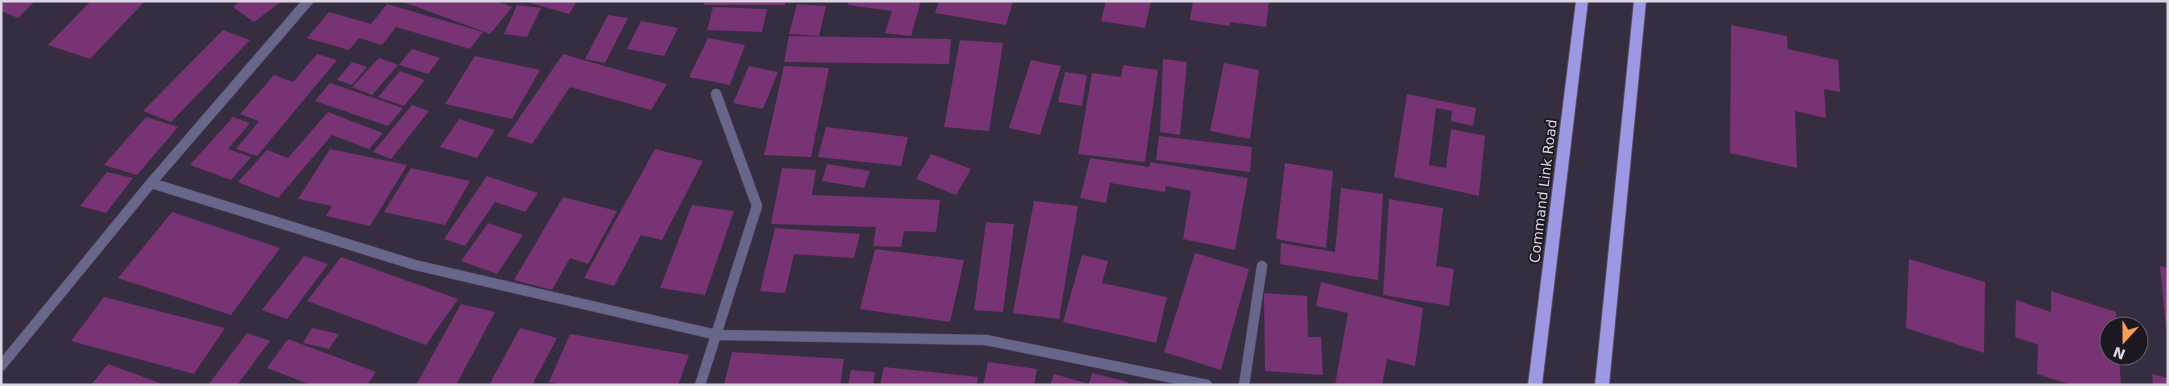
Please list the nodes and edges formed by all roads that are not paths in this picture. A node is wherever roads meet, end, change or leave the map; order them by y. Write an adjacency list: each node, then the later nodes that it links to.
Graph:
1 (308, 1): 5 (street)
2 (1582, 1): 12 (main road, Command Link Road)
3 (1640, 1): 13 (main road)
4 (716, 94): 7 (street)
5 (151, 183): 7 (street); 8 (street)
6 (1262, 266): 11 (street)
7 (717, 335): 9 (street); 10 (street)
8 (1, 366)
9 (700, 385)
10 (1207, 385)
11 (1244, 385)
12 (1535, 385)
13 (1602, 385)

